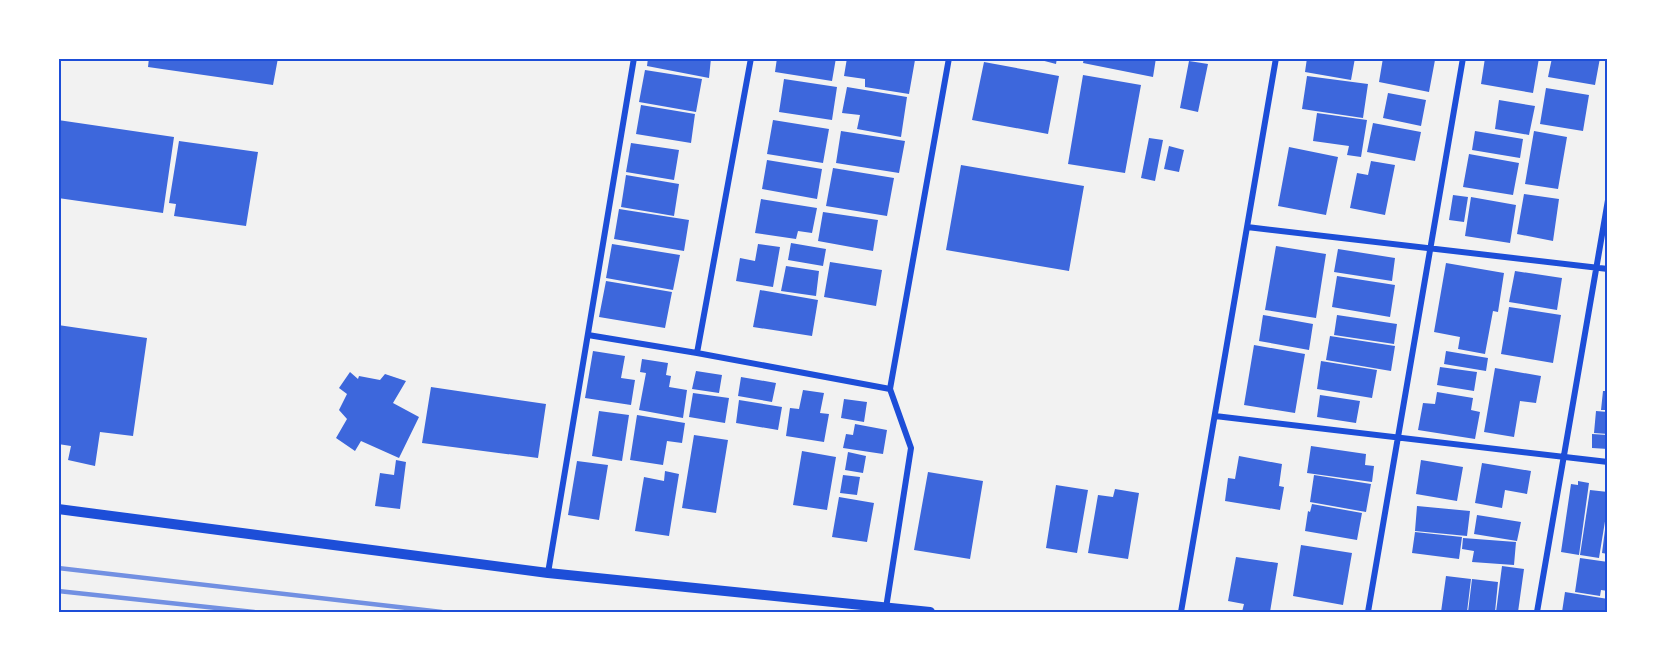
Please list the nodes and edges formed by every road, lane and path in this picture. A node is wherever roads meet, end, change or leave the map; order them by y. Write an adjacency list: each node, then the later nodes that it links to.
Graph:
1 (634, 58): 11 (street)
2 (751, 58): 12 (street)
3 (949, 58): 13 (street)
4 (1276, 58): 7 (street)
5 (1463, 58): 8 (street)
6 (1608, 200): 9 (street)
7 (1247, 227): 8 (street); 14 (street)
8 (1430, 249): 9 (street); 15 (street)
9 (1596, 268): 10 (street); 16 (street)
10 (1608, 269)
11 (588, 335): 12 (street); 19 (street)
12 (697, 353): 13 (street)
13 (890, 389): 20 (street)
14 (1215, 416): 15 (street); 22 (street)
15 (1398, 438): 16 (street); 23 (street)
16 (1564, 458): 17 (street); 24 (street)
17 (1608, 462)
18 (58, 509): 19 (street)
19 (548, 573): 20 (street)
20 (886, 608): 21 (street)
21 (930, 612)
22 (1181, 612)
23 (1368, 612)
24 (1537, 612)

